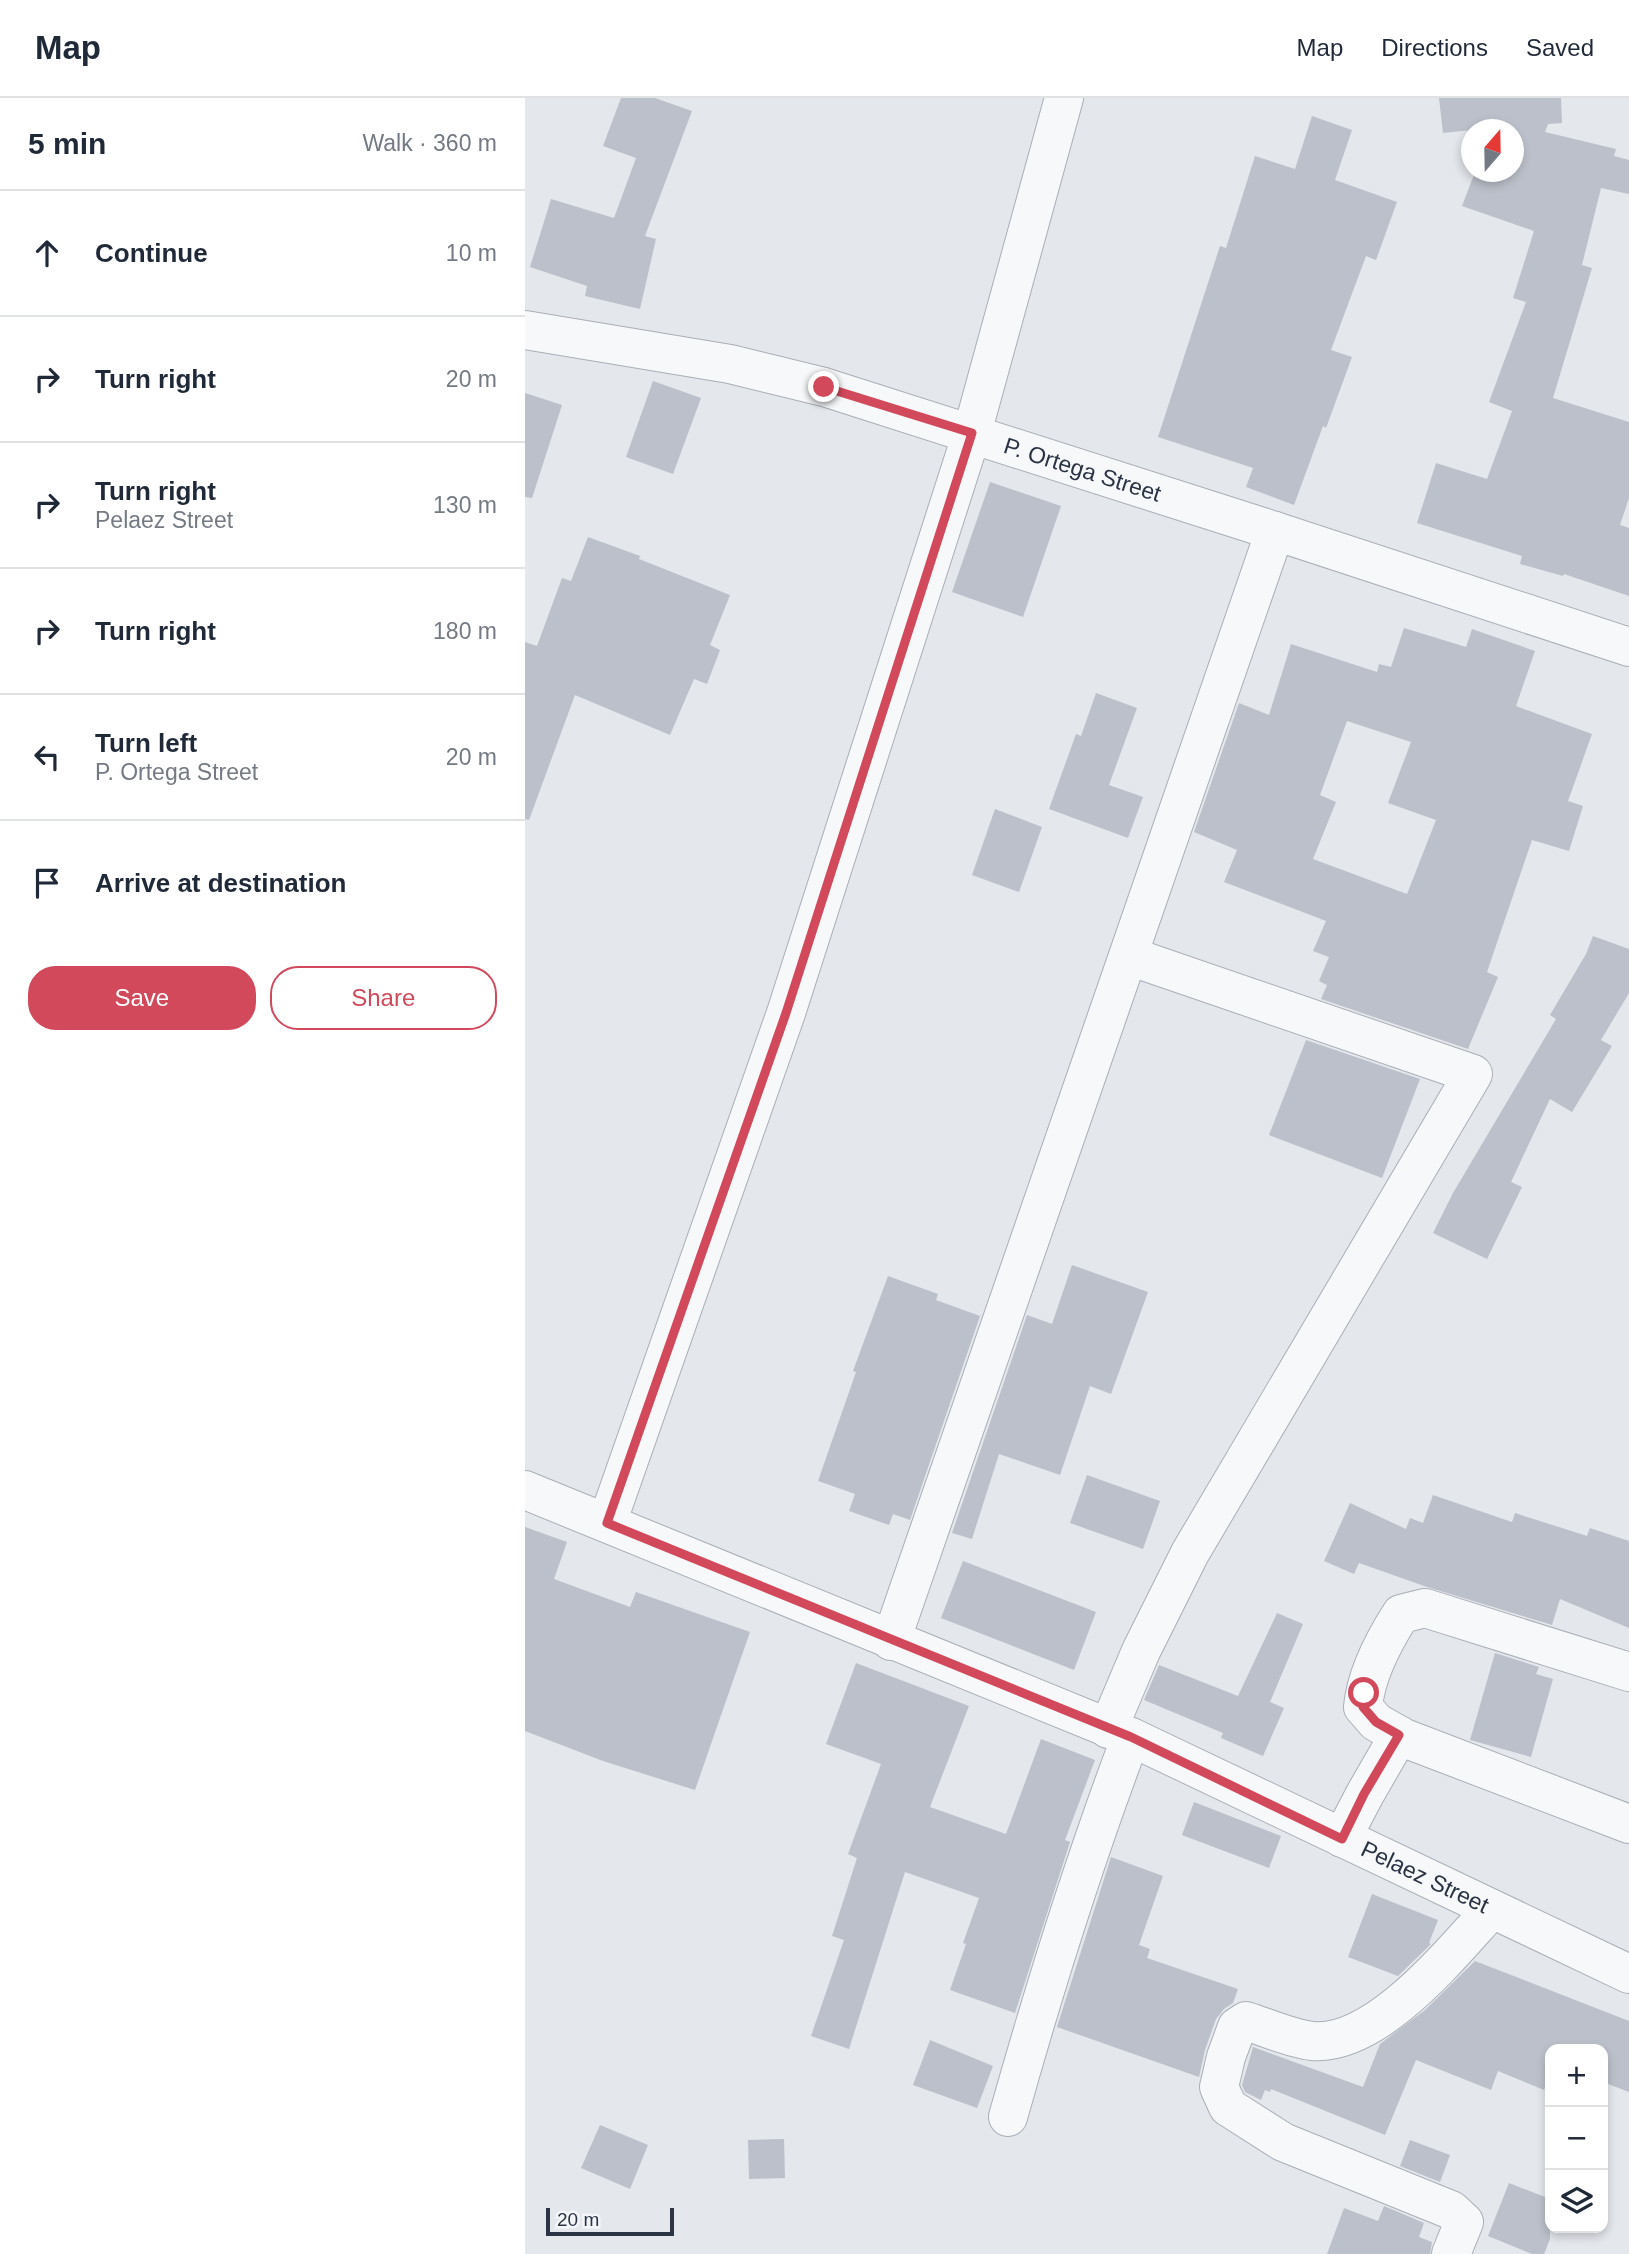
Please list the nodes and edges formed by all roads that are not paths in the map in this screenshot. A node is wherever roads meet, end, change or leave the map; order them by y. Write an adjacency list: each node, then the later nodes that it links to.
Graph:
1 (1064, 98): 3 (street)
2 (525, 330): 3 (street, P. Ortega Street)
3 (972, 433): 4 (street, P. Ortega Street); 8 (street)
4 (1275, 531): 5 (street, P. Ortega Street); 6 (street)
5 (1629, 647)
6 (1129, 956): 9 (street); 11 (street)
7 (525, 1490): 8 (street, Pelaez Street)
8 (607, 1523): 9 (street, Pelaez Street)
9 (891, 1641): 11 (street, Pelaez Street)
10 (1629, 1672): 12 (street)
11 (1120, 1733): 14 (street, Pelaez Street); 17 (street)
12 (1399, 1735): 13 (street); 14 (street)
13 (1629, 1824)
14 (1342, 1839): 15 (street, Pelaez Street)
15 (1492, 1909): 16 (street, Pelaez Street); 18 (street)
16 (1629, 1973)
17 (1008, 2117)
18 (1451, 2254)

